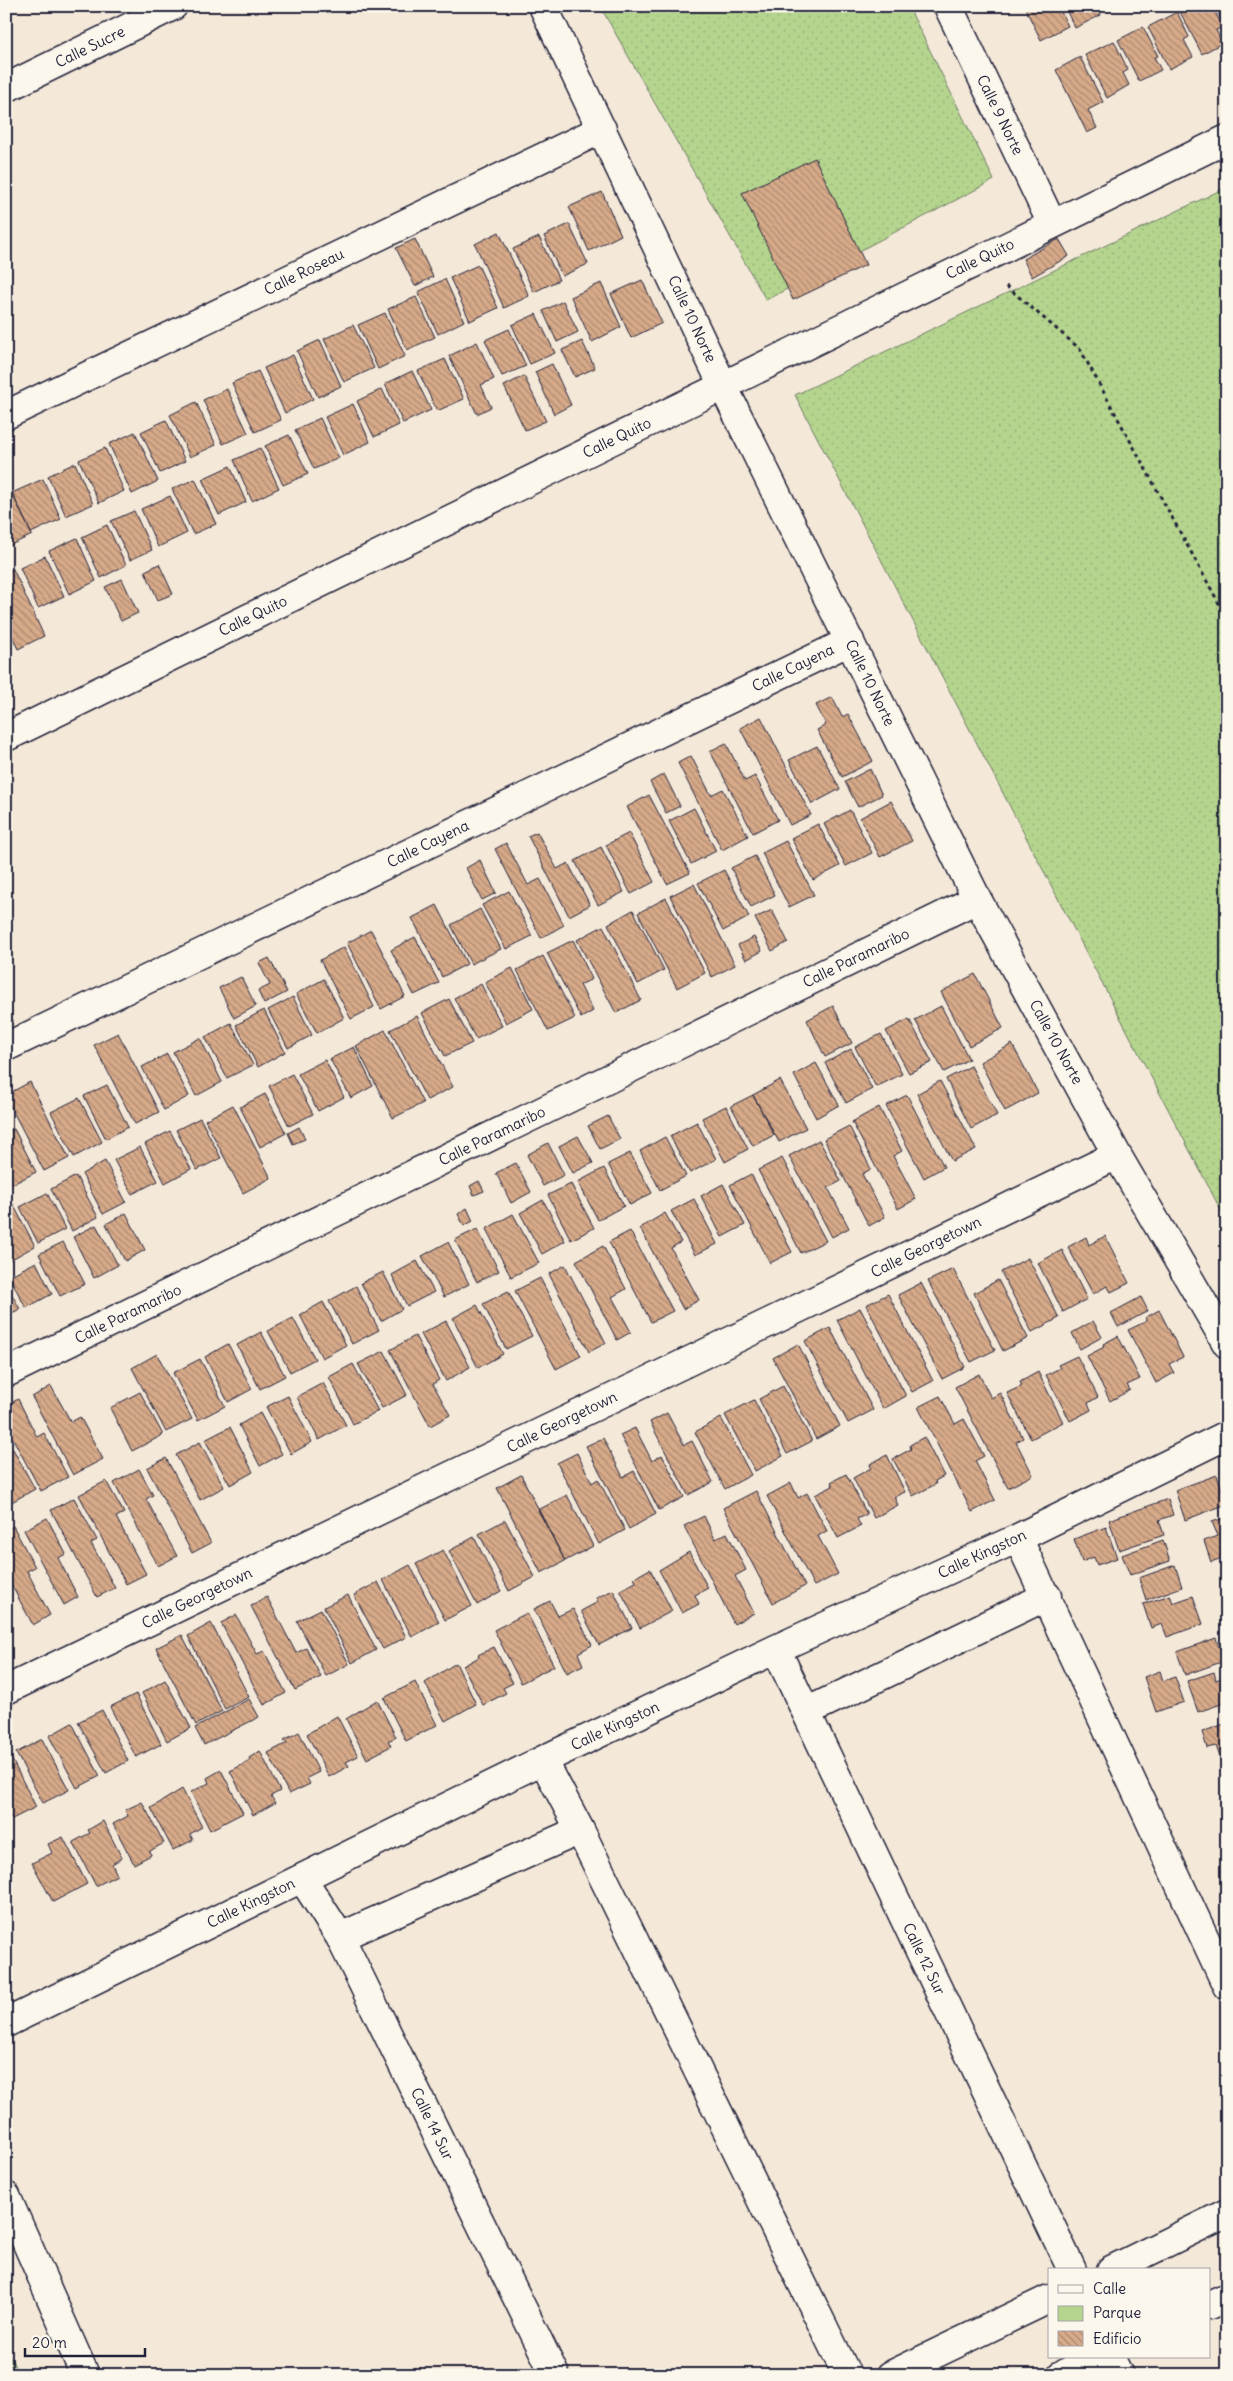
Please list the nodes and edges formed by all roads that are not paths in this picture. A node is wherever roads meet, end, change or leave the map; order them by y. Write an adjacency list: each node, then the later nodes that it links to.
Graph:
1 (173, 6): 4 (street, Calle Sucre)
2 (543, 6): 5 (street, Calle 10 Norte)
3 (948, 6): 7 (street, Calle 9 Norte)
4 (6, 88)
5 (602, 129): 8 (street, Calle 10 Norte); 9 (street, Calle Roseau)
6 (1227, 139): 7 (street, Calle Quito)
7 (1052, 224): 8 (street, Calle Quito)
8 (723, 386): 10 (street, Calle 10 Norte); 11 (street, Calle Quito)
9 (6, 414)
10 (850, 641): 12 (street, Calle 10 Norte); 13 (street, Calle Cayena)
11 (6, 737)
12 (977, 899): 14 (street, Calle 10 Norte); 16 (street, Calle Paramaribo)
13 (6, 1047)
14 (1117, 1155): 15 (street, Calle 10 Norte); 21 (street, Calle Georgetown)
15 (1227, 1344)
16 (6, 1373)
17 (1227, 1435): 18 (street, Calle Kingston)
18 (1018, 1538): 19 (street); 20 (street, Calle Kingston)
19 (1047, 1596): 22 (street); 27 (street)
20 (776, 1649): 22 (street, Calle 12 Sur); 23 (street, Calle Kingston)
21 (6, 1690)
22 (806, 1712): 31 (street, Calle 12 Sur)
23 (543, 1760): 24 (street); 25 (street, Calle Kingston)
24 (580, 1830): 26 (street); 40 (street)
25 (302, 1878): 26 (street, Calle 14 Sur); 28 (street, Calle Kingston)
26 (340, 1937): 39 (street, Calle 14 Sur)
27 (1227, 1986)
28 (6, 2023)
29 (6, 2196): 38 (street)
30 (1227, 2213): 32 (street)
31 (1071, 2268)
32 (1114, 2268)
33 (1227, 2297): 35 (street)
34 (1048, 2299): 41 (street)
35 (1210, 2306)
36 (1098, 2358): 42 (street)
37 (1110, 2358): 43 (street)
38 (85, 2375)
39 (555, 2375)
40 (847, 2375)
41 (891, 2375)
42 (1061, 2375)
43 (1119, 2375)

